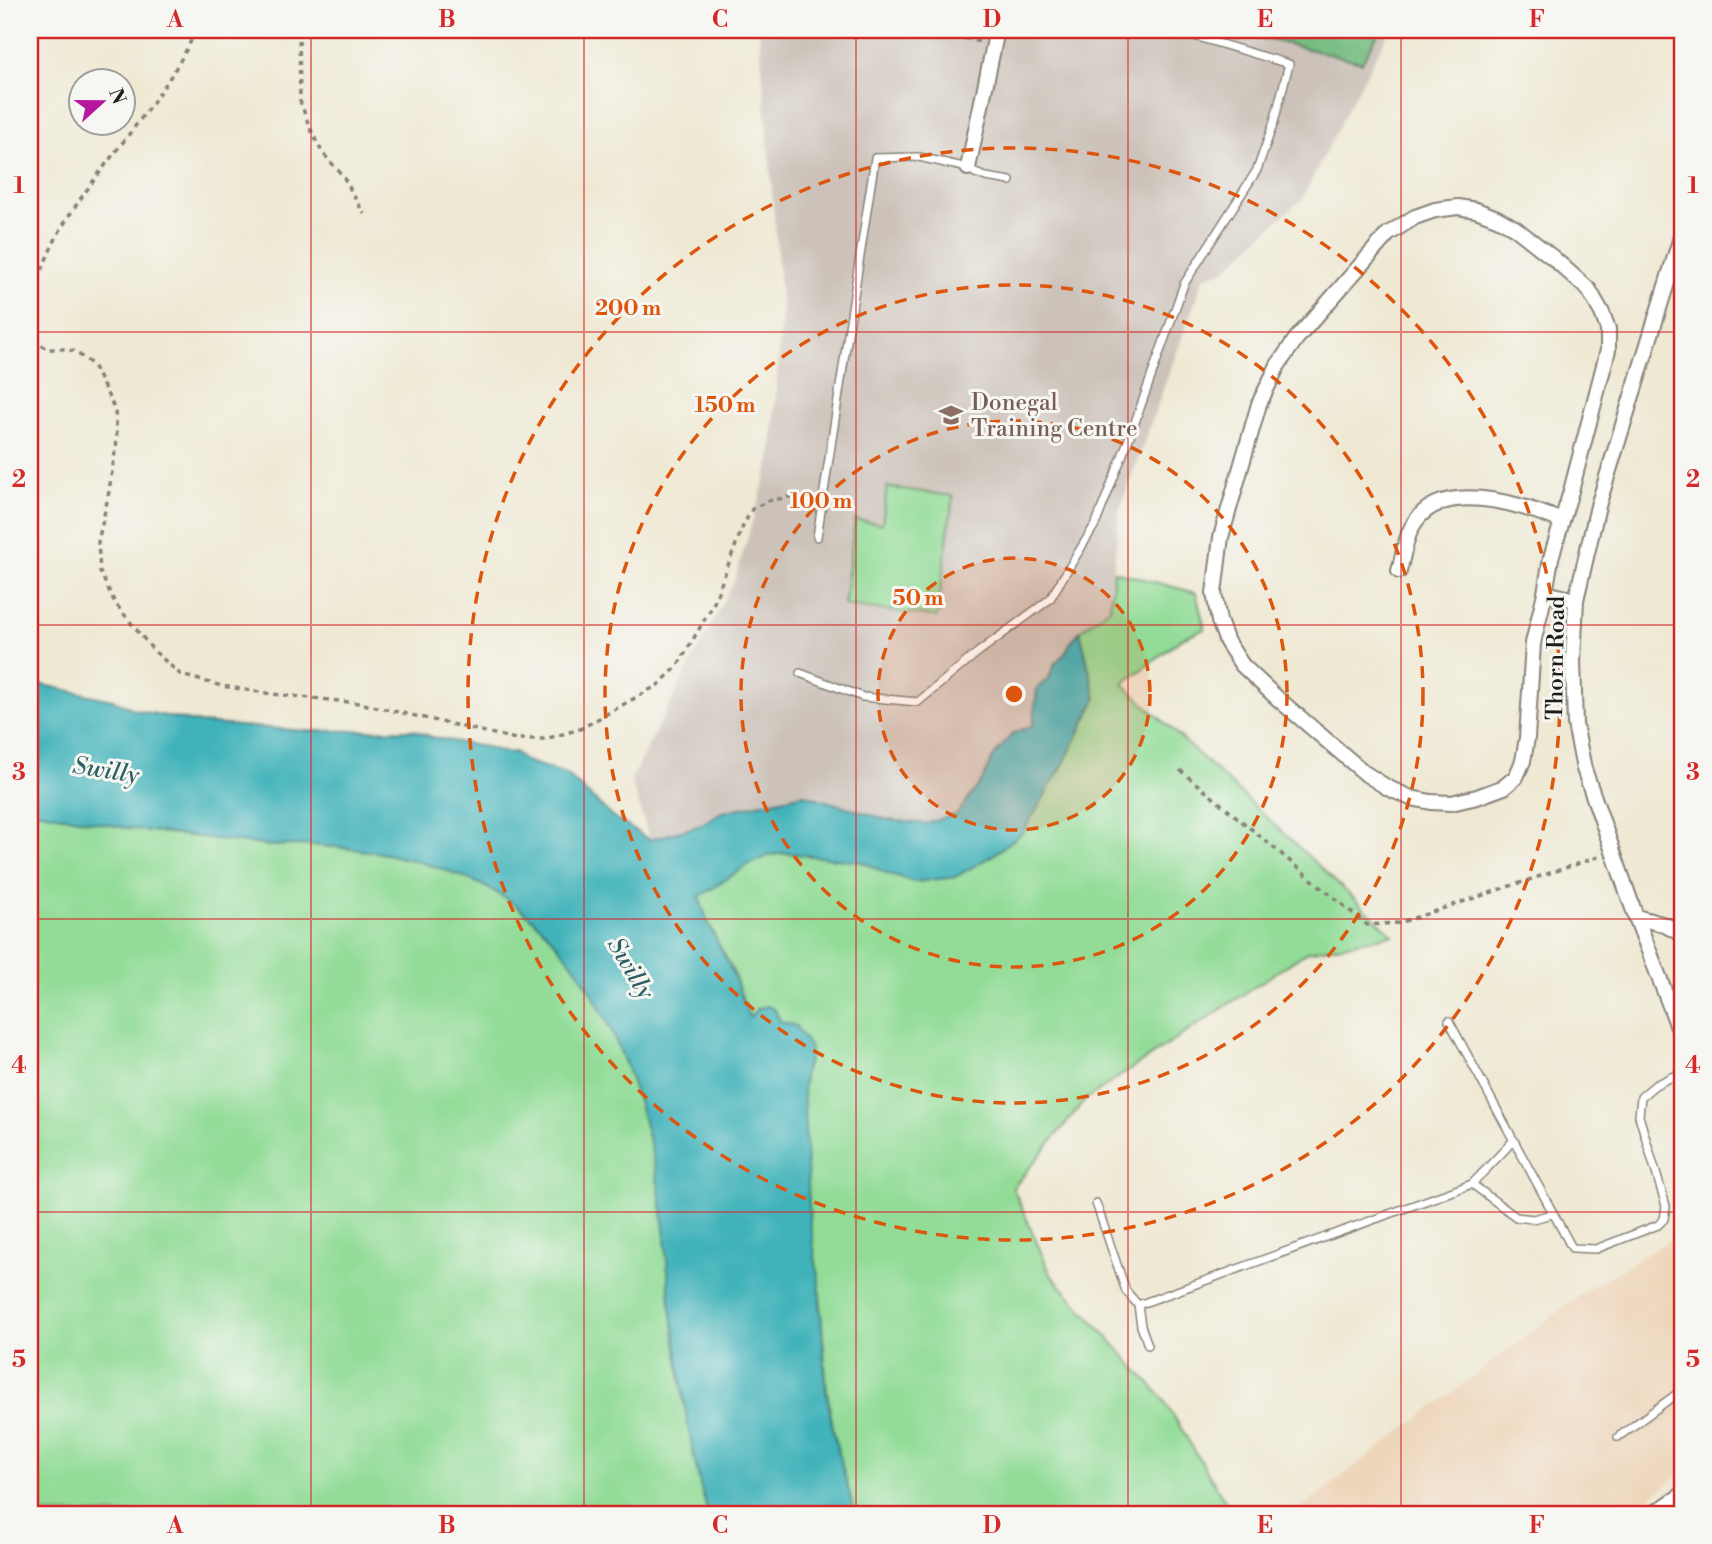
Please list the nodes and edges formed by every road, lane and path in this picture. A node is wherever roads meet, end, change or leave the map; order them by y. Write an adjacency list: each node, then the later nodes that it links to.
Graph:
1 (196, 30): 11 (path)
2 (299, 30): 9 (path)
3 (951, 30): 6 (path)
4 (997, 30): 7 (street)
5 (1174, 30): 19 (lane)
6 (983, 42)
7 (968, 168): 8 (lane); 13 (lane)
8 (1010, 181)
9 (364, 214)
10 (1682, 234): 18 (street, Thorn Road)
11 (30, 308)
12 (30, 329): 13 (path)
13 (824, 494): 15 (lane)
14 (1562, 521): 16 (street); 17 (street); 17 (street)
15 (817, 537)
16 (1399, 571)
17 (1545, 593): 18 (street)
18 (1576, 600): 21 (street, Thorn Road)
19 (800, 673)
20 (1180, 770): 21 (path)
21 (1613, 852): 22 (street, Thorn Road)
22 (1636, 917): 23 (street); 25 (street, Thorn Road)
23 (1682, 934)
24 (1449, 1021): 27 (lane)
25 (1682, 1037)
26 (1682, 1072): 30 (lane)
27 (1514, 1140): 28 (lane); 30 (lane)
28 (1472, 1184): 30 (lane); 31 (lane)
29 (1096, 1203): 31 (lane)
30 (1552, 1214)
31 (1138, 1305): 32 (lane)
32 (1148, 1345)
33 (1682, 1390): 34 (lane)
34 (1618, 1437)
35 (1682, 1495): 36 (street)
36 (1653, 1514)

